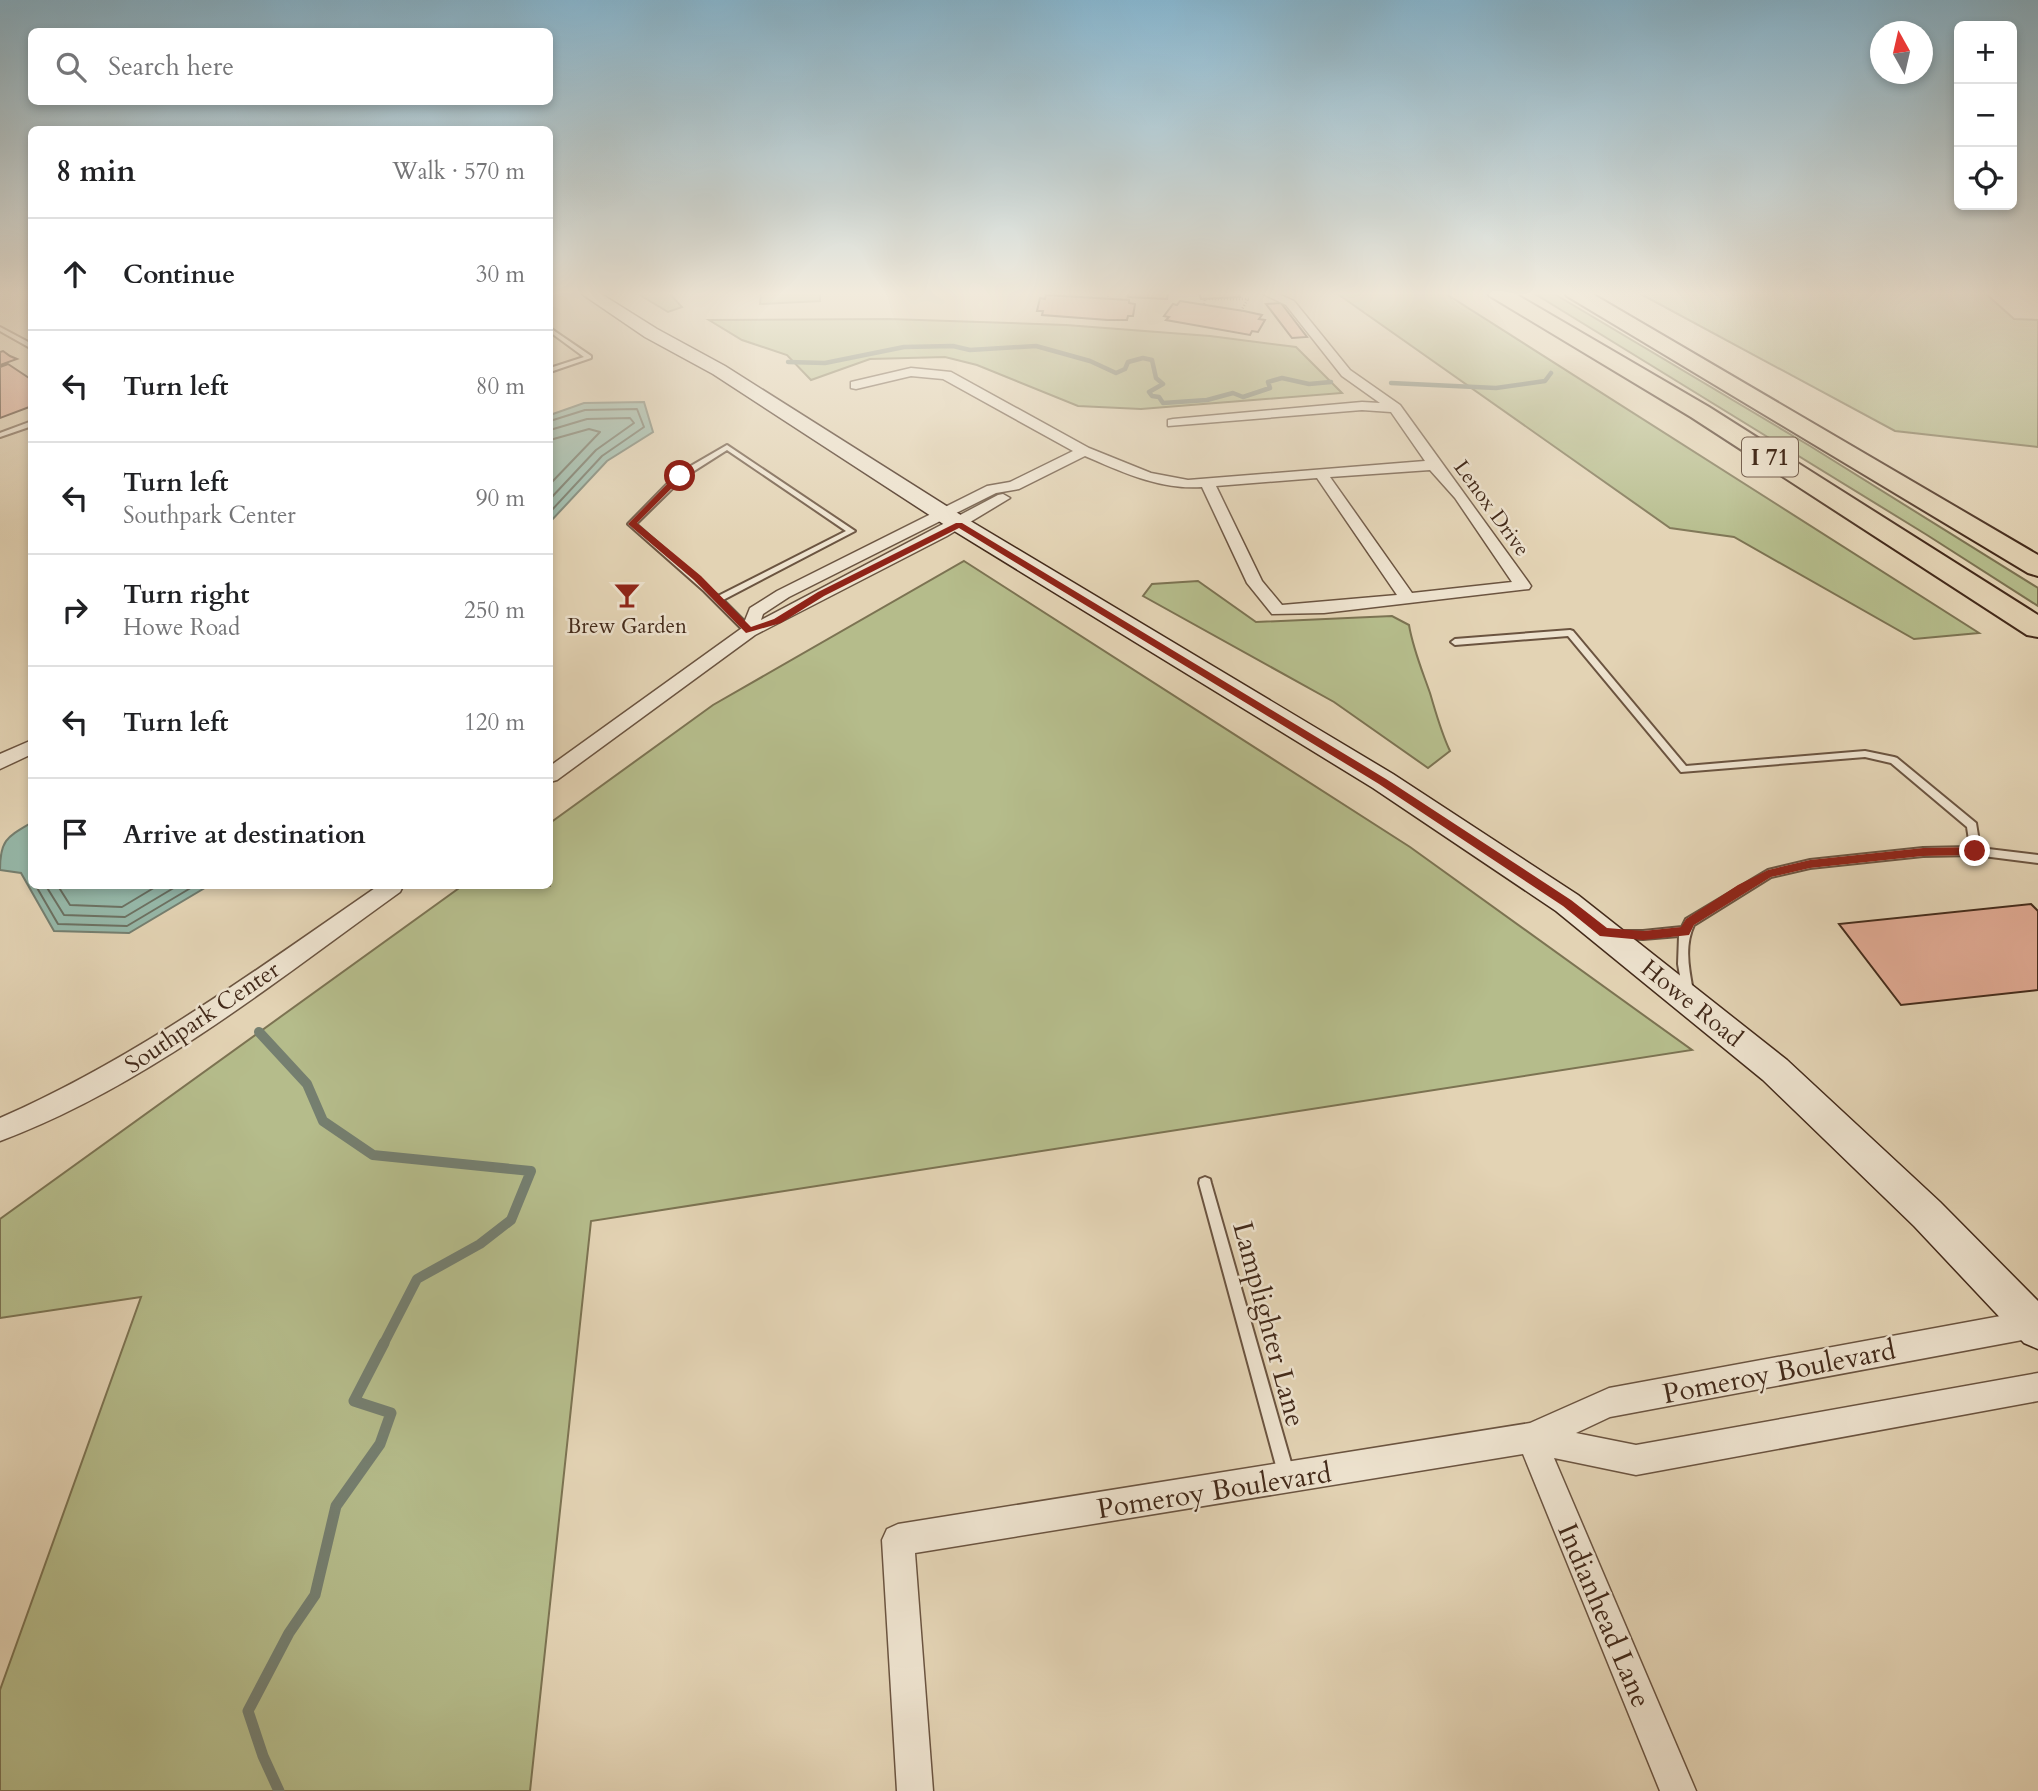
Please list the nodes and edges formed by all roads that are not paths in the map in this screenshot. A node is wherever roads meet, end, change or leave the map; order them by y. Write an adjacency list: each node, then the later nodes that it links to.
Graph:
1 (728, 376): 16 (street, Howe Road)
2 (896, 376): 7 (street, Lenox Drive)
3 (947, 376): 12 (street, Lenox Drive)
4 (1350, 376): 8 (street, Lenox Drive)
5 (1638, 376): 20 (highway, I 71)
6 (1717, 376): 17 (highway, I 71)
7 (856, 385)
8 (1395, 408): 10 (street); 13 (street, Lenox Drive)
9 (28, 424): 11 (lane)
10 (1173, 424)
11 (0, 435)
12 (1084, 451): 15 (street, Lenox Drive); 16 (street)
13 (1434, 465): 14 (street, Lenox Drive); 19 (street, Lenox Drive)
14 (1320, 473): 15 (street, Lenox Drive); 19 (street)
15 (1207, 483): 19 (street, Lenox Drive)
16 (951, 519): 21 (street); 30 (street, Howe Road)
17 (2038, 567)
18 (718, 599): 18 (lane); 21 (lane)
19 (1408, 599)
20 (2038, 628)
21 (749, 631): 25 (street)
22 (1455, 642): 26 (lane)
23 (28, 748): 24 (street)
24 (0, 762)
25 (553, 773)
26 (1975, 851): 27 (lane); 29 (lane)
27 (2038, 859)
28 (389, 889): 32 (street, Southpark Center)
29 (1685, 931): 30 (lane); 31 (lane)
30 (1604, 933): 31 (street, Howe Road)
31 (1688, 1000): 34 (street, Howe Road)
32 (0, 1130)
33 (1205, 1183): 37 (lane, Lamplighter Lane)
34 (2036, 1326): 36 (street, Pomeroy Boulevard)
35 (2038, 1387): 36 (street, Pomeroy Boulevard)
36 (1531, 1438): 37 (street, Pomeroy Boulevard); 39 (street, Indianhead Lane)
37 (1287, 1478): 38 (street, Pomeroy Boulevard)
38 (915, 1791)
39 (1678, 1791)

